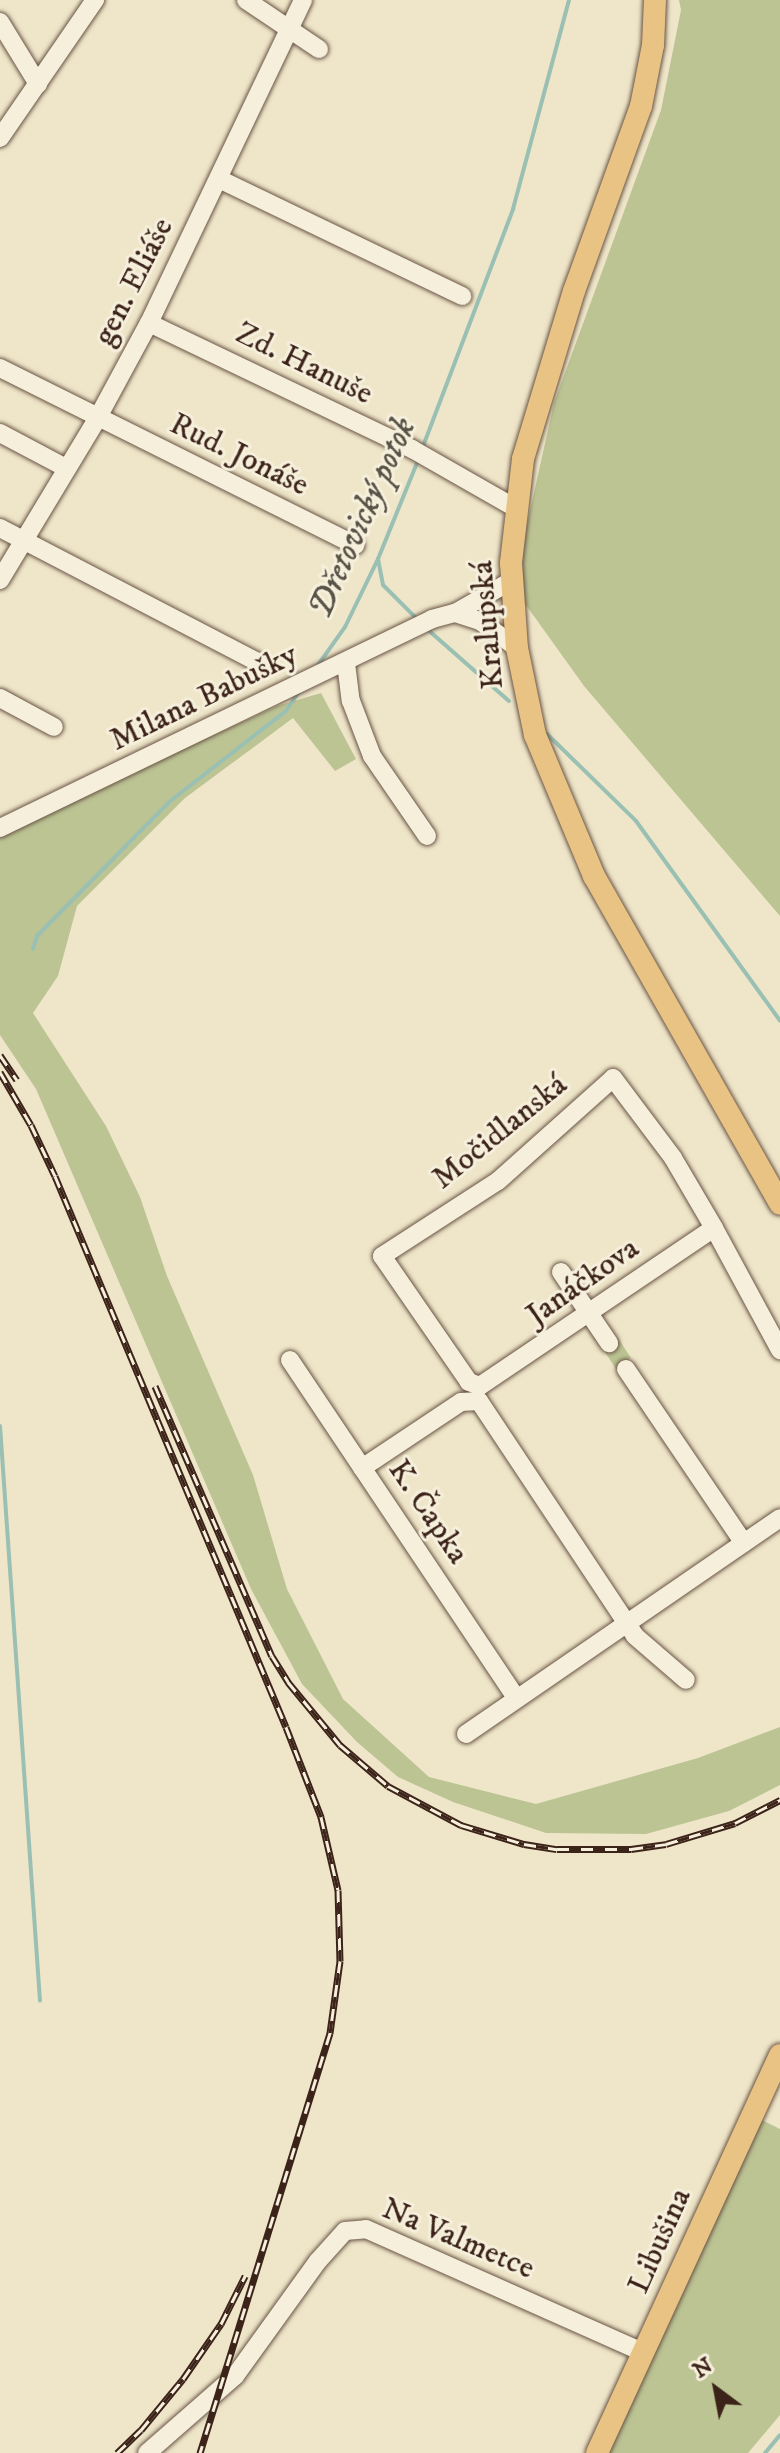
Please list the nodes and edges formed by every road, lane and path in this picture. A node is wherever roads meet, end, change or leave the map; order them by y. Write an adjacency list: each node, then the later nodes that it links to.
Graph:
1 (95, 0): 8 (street)
2 (246, 0): 6 (street)
3 (303, 0): 6 (street, gen. Eliáše)
4 (655, 0): 17 (main road, Kralupská)
5 (0, 22): 8 (street)
6 (288, 29): 7 (street); 10 (street, gen. Eliáše)
7 (319, 49)
8 (38, 84): 9 (street)
9 (0, 138)
10 (219, 179): 11 (street); 12 (street, gen. Eliáše)
11 (462, 296)
12 (149, 323): 14 (street, gen. Eliáše); 17 (street, Zd. Hanuše)
13 (0, 368): 14 (street, Rud. Jonáše)
14 (97, 419): 16 (street, gen. Eliáše); 20 (street, Rud. Jonáše)
15 (0, 433): 16 (street)
16 (66, 468): 19 (street, gen. Eliáše)
17 (517, 509): 22 (main road, Kralupská)
18 (0, 528): 19 (street)
19 (23, 541): 21 (street, gen. Eliáše); 25 (street)
20 (355, 545)
21 (0, 580)
22 (511, 581): 23 (street, Milana Babušky); 24 (main road, Kralupská)
23 (455, 613): 24 (street); 26 (street, Milana Babušky)
24 (517, 648): 31 (main road, Kralupská)
25 (261, 664)
26 (337, 668): 29 (street, Milana Babušky); 30 (street)
27 (0, 698): 28 (street)
28 (54, 727)
29 (0, 828)
30 (427, 836)
31 (780, 1204)
32 (714, 1228): 34 (street, Janáčkova); 36 (street); 39 (street, Močidlanská)
33 (561, 1272): 34 (street)
34 (589, 1314): 35 (street); 39 (street, Janáčkova)
35 (609, 1343)
36 (780, 1350)
37 (290, 1360): 40 (street, K. Čapka)
38 (626, 1369): 42 (street)
39 (481, 1392): 40 (street, Janáčkova); 43 (street)
40 (362, 1468): 45 (street, K. Čapka)
41 (780, 1518): 42 (street)
42 (744, 1543): 43 (street)
43 (630, 1623): 44 (street); 45 (street)
44 (686, 1680)
45 (516, 1697): 46 (street)
46 (466, 1734)
47 (780, 2055): 48 (main road, Libušina)
48 (645, 2353): 49 (street, Na Valmetce); 50 (main road, Libušina)
49 (147, 2453)
50 (597, 2453)

